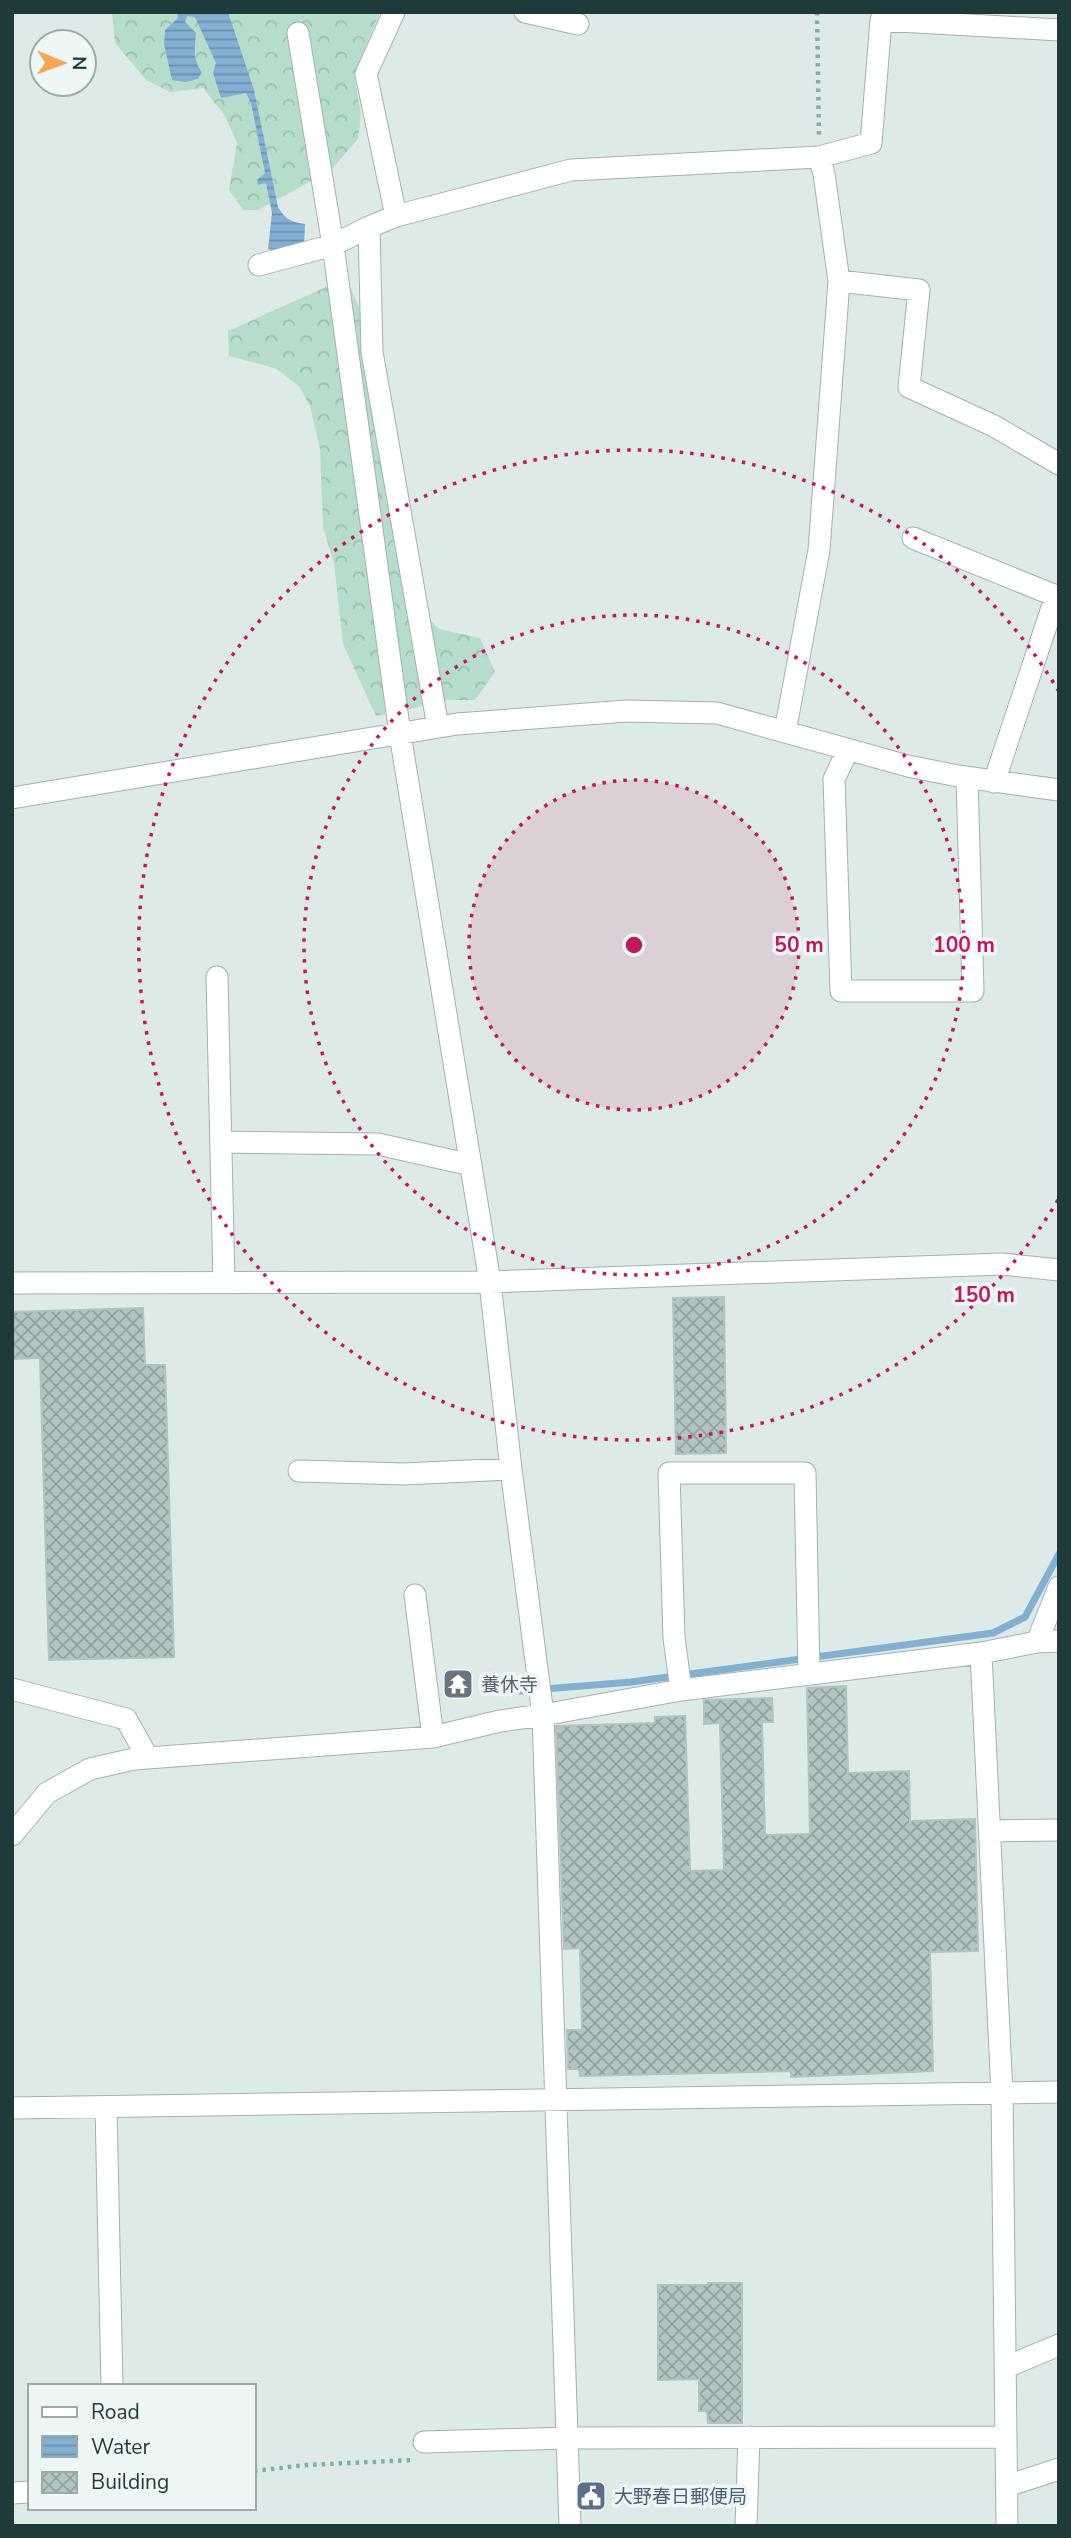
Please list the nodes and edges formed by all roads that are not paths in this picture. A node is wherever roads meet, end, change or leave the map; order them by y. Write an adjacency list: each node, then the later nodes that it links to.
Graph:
1 (394, 12): 8 (street)
2 (525, 12): 4 (street)
3 (972, 19): 5 (street); 7 (street)
4 (578, 24)
5 (1059, 30)
6 (298, 33): 10 (street)
7 (819, 157): 8 (street); 12 (street)
8 (396, 216): 9 (street)
9 (369, 227): 10 (street); 16 (street)
10 (333, 245): 11 (street); 18 (street)
11 (259, 265)
12 (839, 281): 13 (street); 17 (street)
13 (1059, 464)
14 (913, 538): 15 (street)
15 (1056, 607): 21 (street)
16 (438, 727): 17 (street); 18 (street)
17 (785, 732): 19 (street)
18 (400, 734): 23 (street); 26 (street)
19 (848, 750): 20 (street); 20 (street)
20 (967, 778): 21 (street)
21 (994, 782): 22 (street)
22 (1059, 790)
23 (12, 798)
24 (217, 977): 25 (street)
25 (221, 1142): 26 (street); 28 (street)
26 (471, 1165): 29 (street)
27 (1059, 1270): 29 (street)
28 (224, 1282): 29 (street); 30 (street)
29 (490, 1282): 31 (street)
30 (12, 1283)
31 (511, 1469): 32 (street); 41 (street)
32 (299, 1471)
33 (1059, 1587): 36 (street)
34 (415, 1595): 42 (street)
35 (1059, 1641): 36 (street)
36 (1037, 1642): 37 (street)
37 (981, 1653): 38 (street); 45 (street)
38 (808, 1674): 40 (street); 40 (street)
39 (12, 1689): 43 (street)
40 (681, 1690): 41 (street)
41 (543, 1715): 42 (street); 49 (street)
42 (433, 1737): 43 (street)
43 (148, 1758): 46 (street)
44 (1059, 1830): 45 (street)
45 (990, 1831): 48 (street)
46 (12, 1835)
47 (1059, 2092): 48 (street)
48 (1002, 2094): 49 (street); 53 (street)
49 (558, 2101): 50 (street); 57 (street)
50 (106, 2107): 51 (street); 54 (street)
51 (12, 2108)
52 (1059, 2345): 53 (street)
53 (1006, 2367): 56 (street)
54 (112, 2384)
55 (749, 2437): 56 (street); 57 (street); 62 (street)
56 (1006, 2437): 60 (street)
57 (568, 2438): 58 (street); 61 (street)
58 (419, 2451)
59 (1059, 2469): 60 (street)
60 (1007, 2486): 63 (street)
61 (570, 2526)
62 (746, 2526)
63 (1007, 2526)

